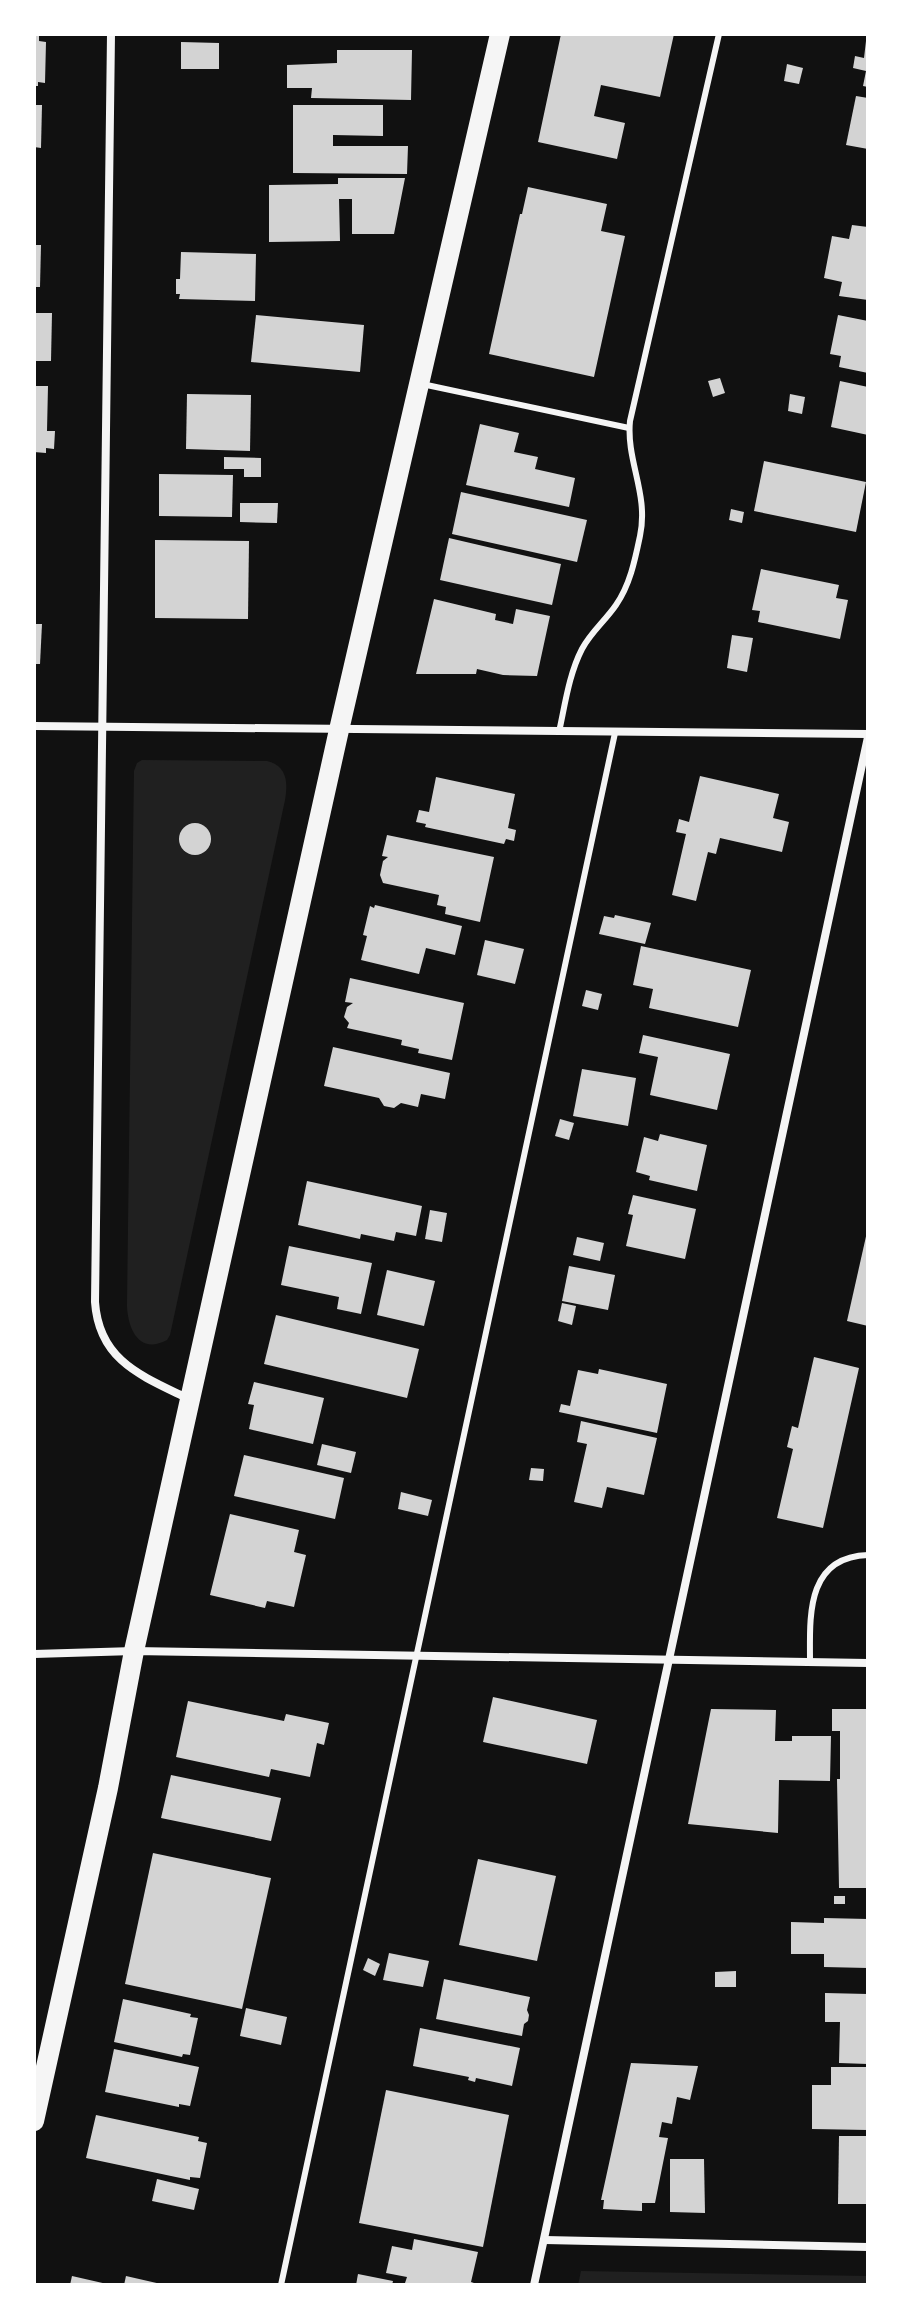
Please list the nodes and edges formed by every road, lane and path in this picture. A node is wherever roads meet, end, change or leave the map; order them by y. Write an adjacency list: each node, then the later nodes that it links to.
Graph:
1 (111, 34): 7 (street)
2 (500, 34): 4 (main road)
3 (719, 34): 5 (lane)
4 (419, 384): 5 (lane); 8 (main road)
5 (629, 428): 9 (lane)
6 (34, 726): 7 (street)
7 (102, 726): 8 (street); 12 (street)
8 (339, 730): 9 (street); 12 (main road)
9 (559, 732): 10 (street)
10 (615, 733): 11 (street); 16 (lane)
11 (868, 736): 17 (street)
12 (190, 1399): 14 (main road)
13 (868, 1555): 18 (lane)
14 (134, 1651): 15 (street); 16 (street); 20 (main road)
15 (34, 1654)
16 (418, 1655): 17 (street); 23 (lane)
17 (670, 1661): 18 (street); 21 (street)
18 (810, 1662): 19 (street)
19 (868, 1663)
20 (34, 2121)
21 (545, 2240): 22 (street); 24 (street)
22 (868, 2247)
23 (281, 2285)
24 (534, 2285)

